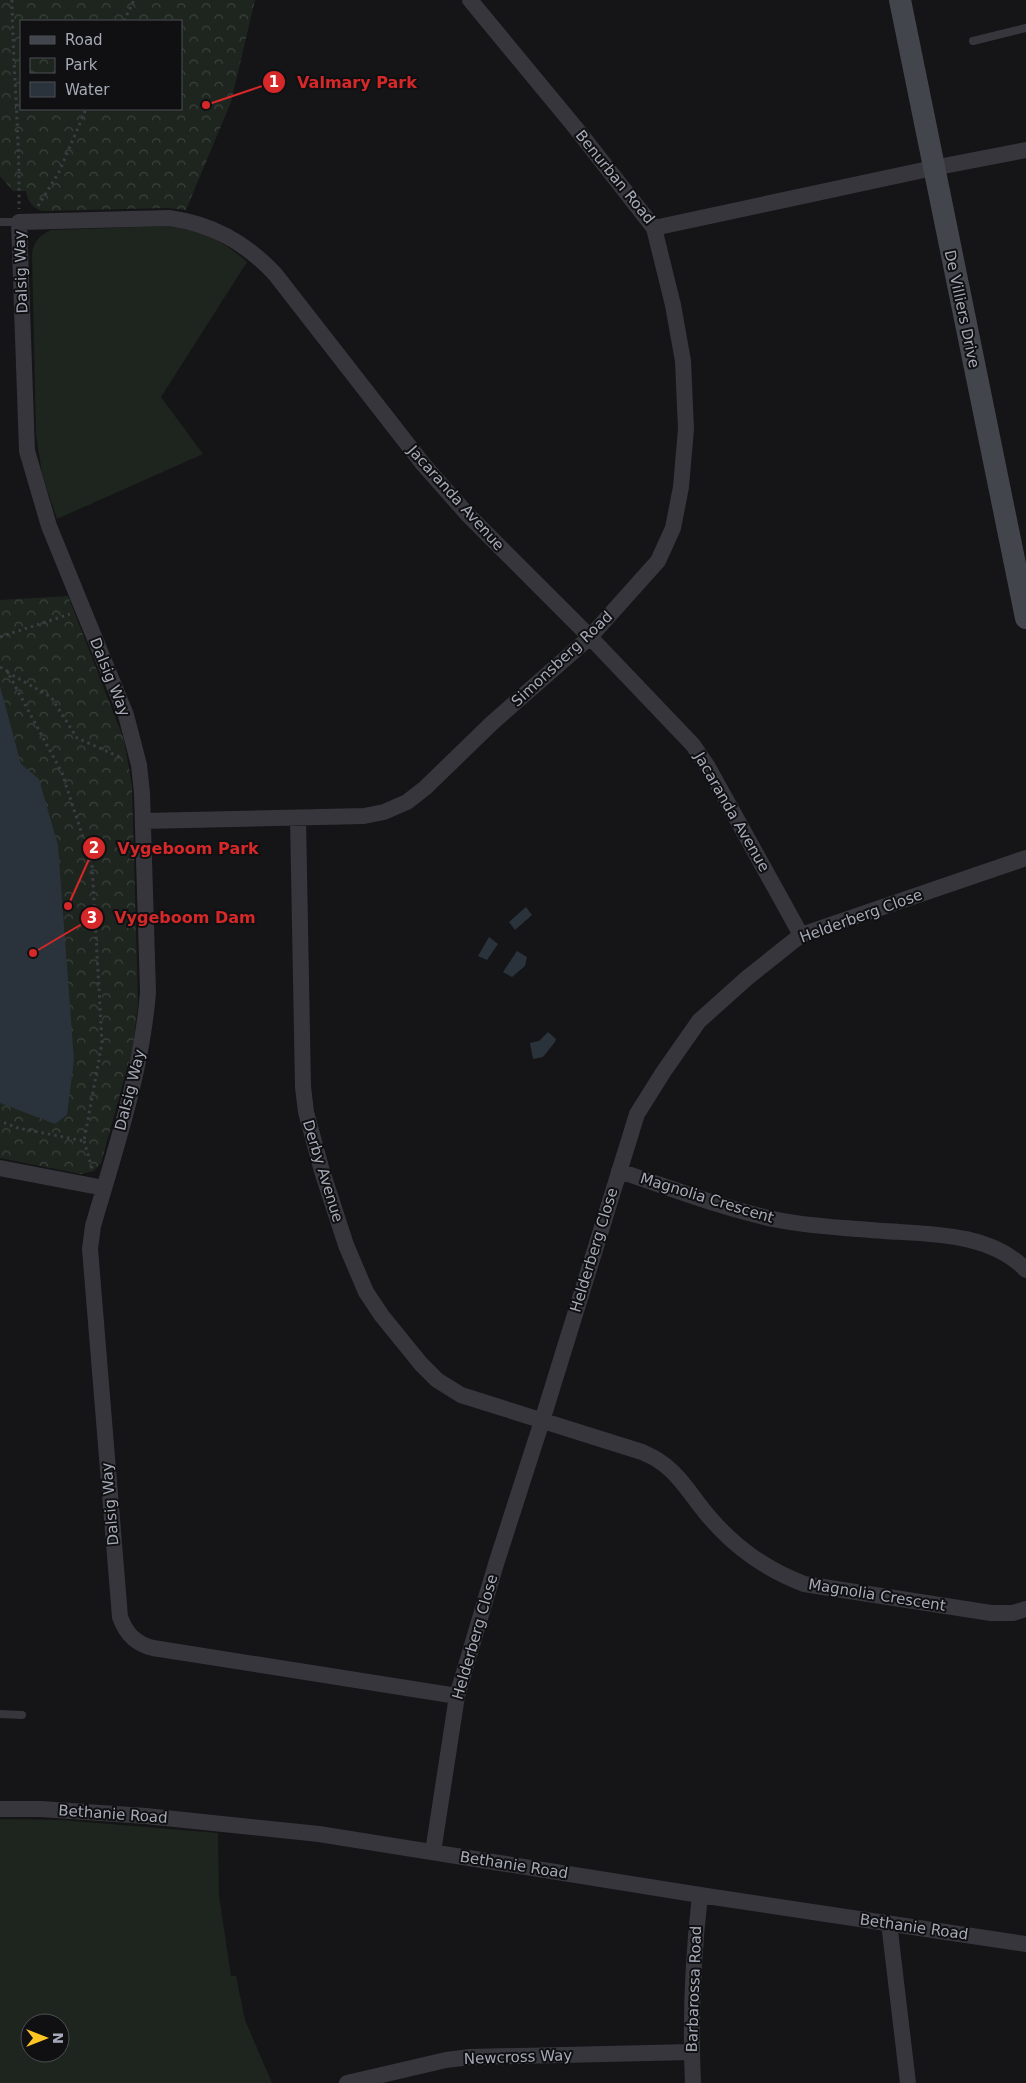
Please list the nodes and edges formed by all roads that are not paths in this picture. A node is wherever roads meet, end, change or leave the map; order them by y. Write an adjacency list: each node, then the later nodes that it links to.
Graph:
1 (470, 0): 9 (street, Benurban Road)
2 (900, 0): 6 (street, De Villiers Drive)
3 (1026, 28): 4 (lane)
4 (972, 41)
5 (1026, 150): 6 (street, Benurban Road)
6 (933, 168): 9 (street, Benurban Road); 10 (street, De Villiers Drive)
7 (0, 222): 8 (lane)
8 (24, 222): 11 (street, Jacaranda Avenue); 13 (street, Dalsig Way)
9 (654, 228): 11 (street, Simonsberg Road)
10 (1026, 618)
11 (590, 637): 12 (street, Simonsberg Road); 15 (street, Jacaranda Avenue)
12 (298, 818): 13 (street, Simonsberg Road); 20 (street, Derby Avenue)
13 (143, 821): 18 (street, Dalsig Way)
14 (1026, 858): 15 (street, Helderberg Close)
15 (801, 936): 17 (street, Helderberg Close)
16 (0, 1168): 18 (street)
17 (619, 1171): 19 (street, Magnolia Crescent); 20 (street, Helderberg Close)
18 (100, 1187): 22 (street, Dalsig Way)
19 (1026, 1270)
20 (542, 1421): 21 (street, Magnolia Crescent); 22 (street, Helderberg Close)
21 (1026, 1609)
22 (457, 1696): 26 (street, Helderberg Close)
23 (0, 1714): 24 (lane)
24 (22, 1715)
25 (0, 1809): 26 (street, Bethanie Road)
26 (433, 1852): 27 (street, Bethanie Road)
27 (700, 1895): 28 (street, Bethanie Road); 30 (street, Barbarossa Road)
28 (889, 1923): 29 (street, Bethanie Road); 33 (street)
29 (1026, 1944)
30 (692, 2052): 31 (street, Newcross Way); 32 (street, Barbarossa Road)
31 (347, 2083)
32 (693, 2083)
33 (908, 2083)

